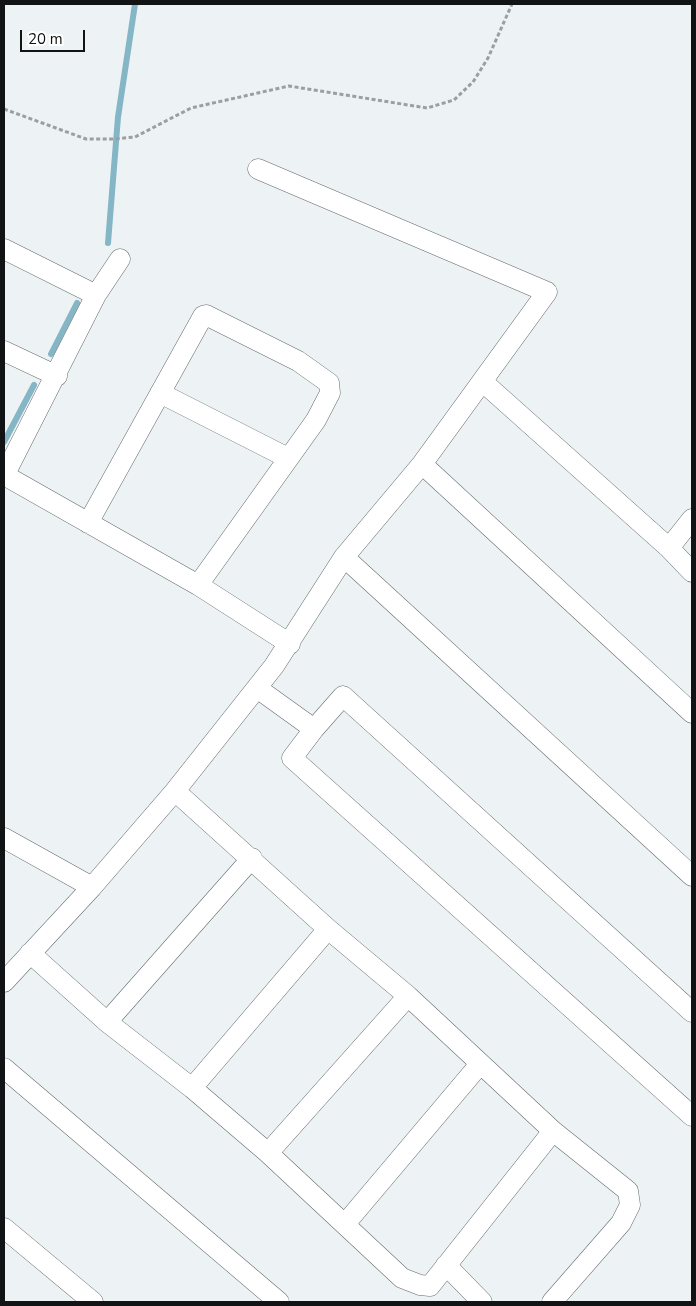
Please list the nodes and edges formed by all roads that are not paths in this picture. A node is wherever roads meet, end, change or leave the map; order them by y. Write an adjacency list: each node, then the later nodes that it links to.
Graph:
1 (258, 169): 7 (street)
2 (4, 249): 4 (street)
3 (120, 259): 4 (street)
4 (96, 295): 6 (street)
5 (4, 351): 6 (street)
6 (57, 376): 11 (street)
7 (483, 382): 10 (street); 14 (street)
8 (160, 393): 9 (street); 9 (street); 13 (street)
9 (288, 458): 17 (street)
10 (422, 464): 15 (street); 20 (street)
11 (4, 476): 13 (street)
12 (692, 519): 14 (street)
13 (88, 523): 17 (street)
14 (669, 548): 16 (street)
15 (344, 557): 18 (street); 25 (street)
16 (692, 572)
17 (198, 585): 18 (street)
18 (290, 644): 19 (street)
19 (257, 688): 21 (street); 22 (street)
20 (692, 713)
21 (314, 729): 31 (street); 36 (street)
22 (175, 791): 24 (street); 26 (street)
23 (4, 838): 26 (street)
24 (252, 858): 27 (street); 32 (street)
25 (692, 876)
26 (92, 887): 28 (street)
27 (328, 929): 30 (street); 35 (street)
28 (30, 953): 29 (street); 32 (street)
29 (4, 982)
30 (408, 996): 33 (street); 38 (street)
31 (692, 1012)
32 (107, 1022): 35 (street)
33 (480, 1064): 37 (street); 39 (street)
34 (4, 1068): 43 (street)
35 (192, 1088): 38 (street)
36 (692, 1116)
37 (553, 1131): 41 (street); 45 (street)
38 (268, 1153): 39 (street)
39 (345, 1224): 41 (street)
40 (4, 1228): 42 (street)
41 (446, 1265): 44 (street)
42 (93, 1302)
43 (279, 1302)
44 (482, 1302)
45 (552, 1302)

